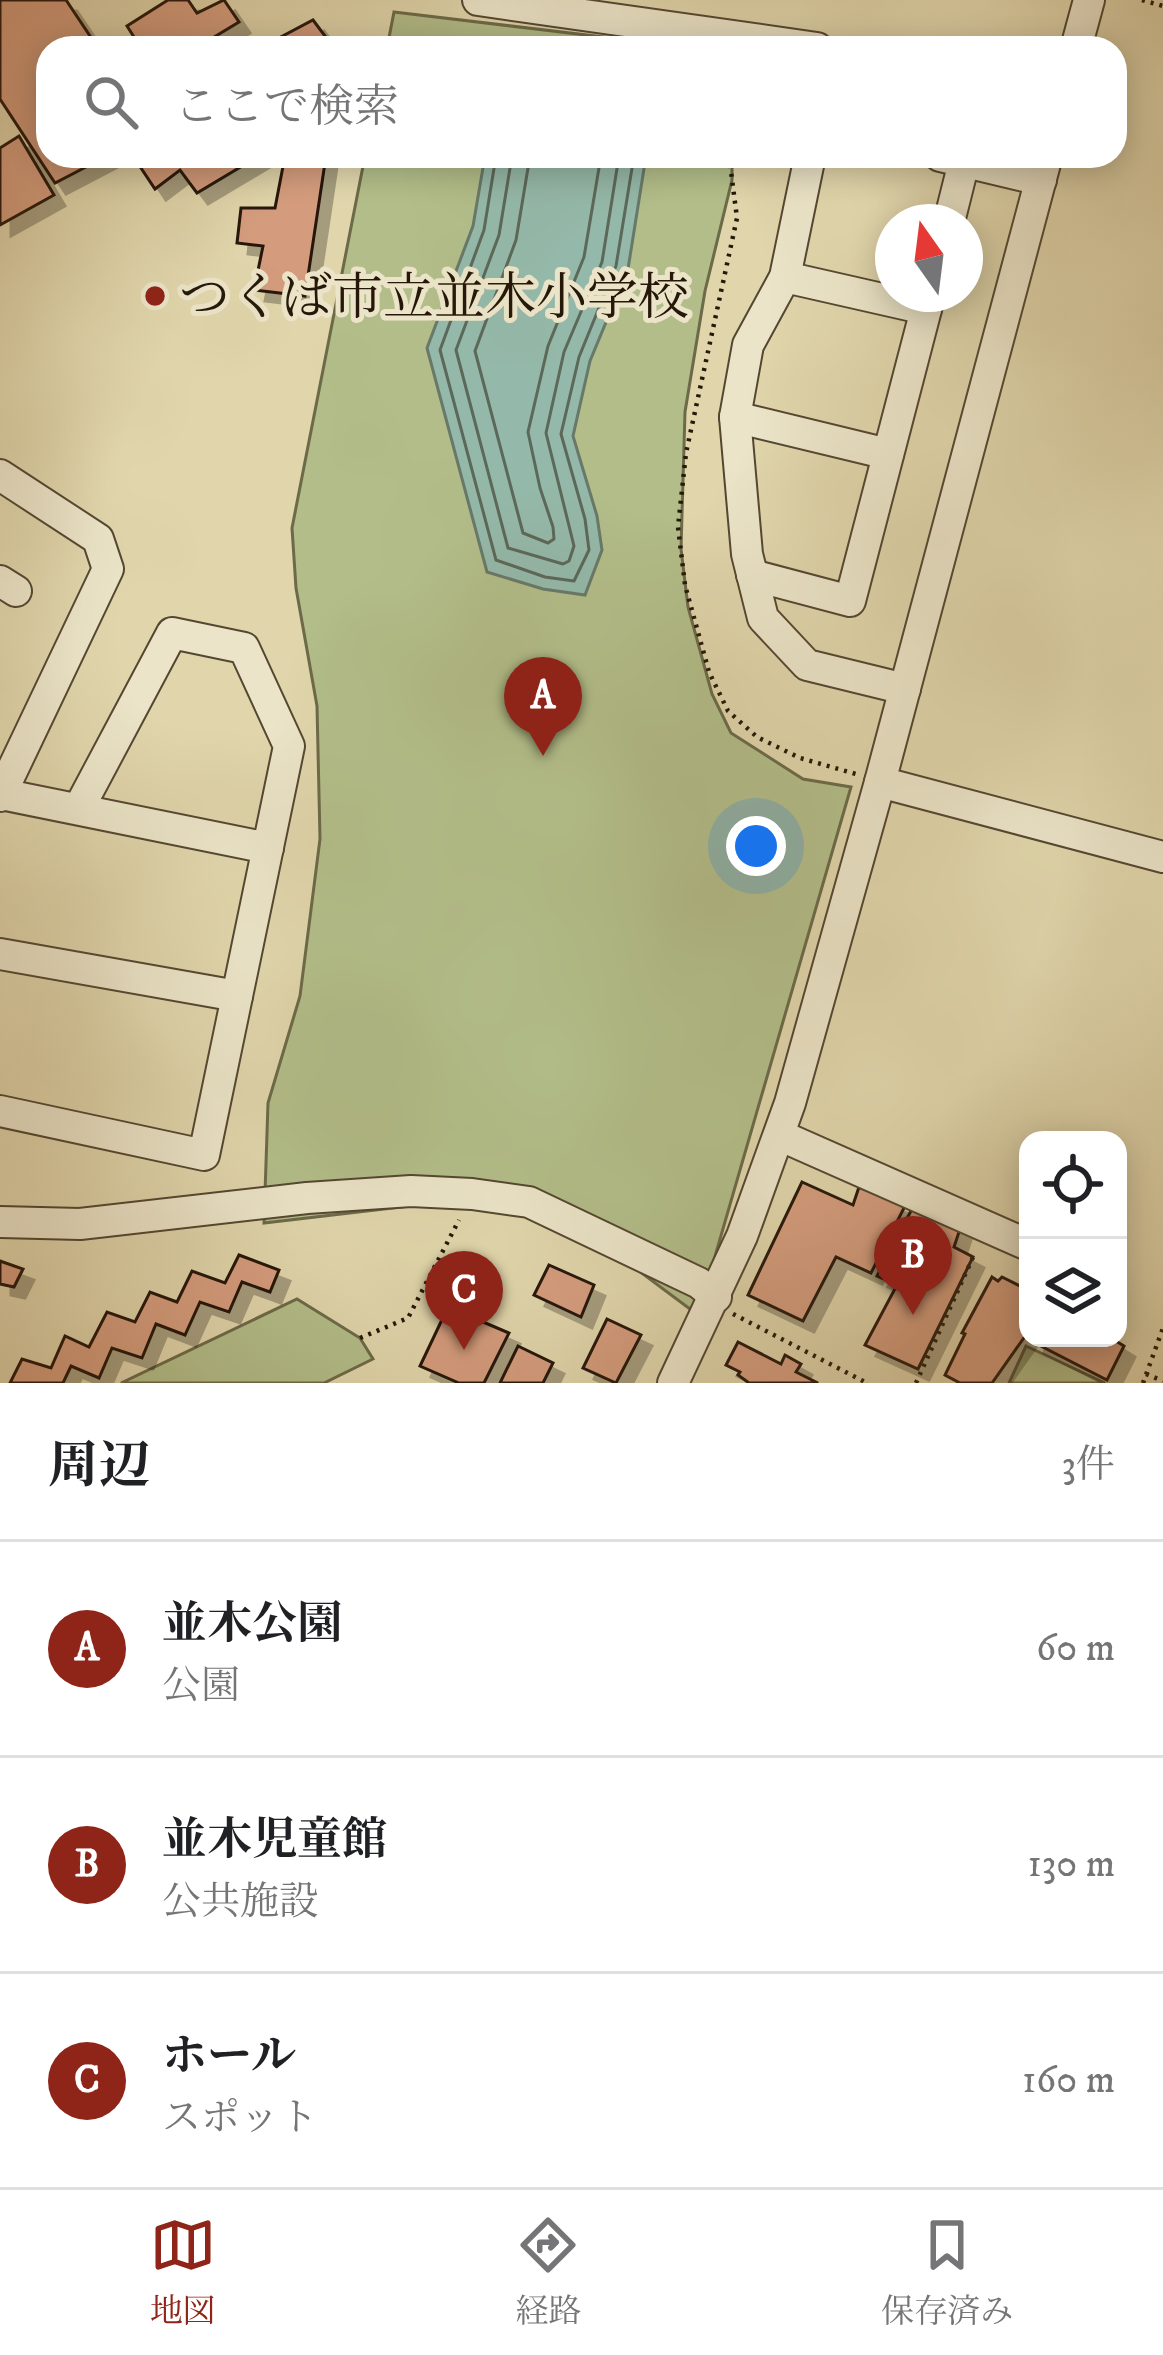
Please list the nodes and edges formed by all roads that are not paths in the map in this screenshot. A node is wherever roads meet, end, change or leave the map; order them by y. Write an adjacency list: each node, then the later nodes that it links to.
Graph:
1 (496, 1): 3 (street)
2 (1082, 1): 4 (street)
3 (735, 36)
4 (1078, 36)
5 (808, 168): 9 (street)
6 (952, 168): 8 (street)
7 (1044, 168): 16 (street)
8 (950, 204)
9 (785, 277): 10 (street); 12 (street)
10 (875, 292)
11 (925, 312): 13 (street)
12 (735, 417): 13 (street); 15 (street)
13 (888, 454): 15 (street)
14 (0, 475): 18 (street)
15 (752, 575): 16 (street)
16 (905, 689): 17 (street)
17 (880, 782): 21 (street); 25 (street)
18 (0, 795): 19 (street)
19 (79, 808): 20 (street); 20 (street)
20 (268, 848): 23 (street)
21 (1163, 857)
22 (0, 954): 23 (street)
23 (237, 996): 24 (street)
24 (0, 1111)
25 (779, 1135): 27 (street); 28 (street)
26 (0, 1222): 28 (street)
27 (1019, 1241)
28 (716, 1297): 29 (street)
29 (673, 1383)

